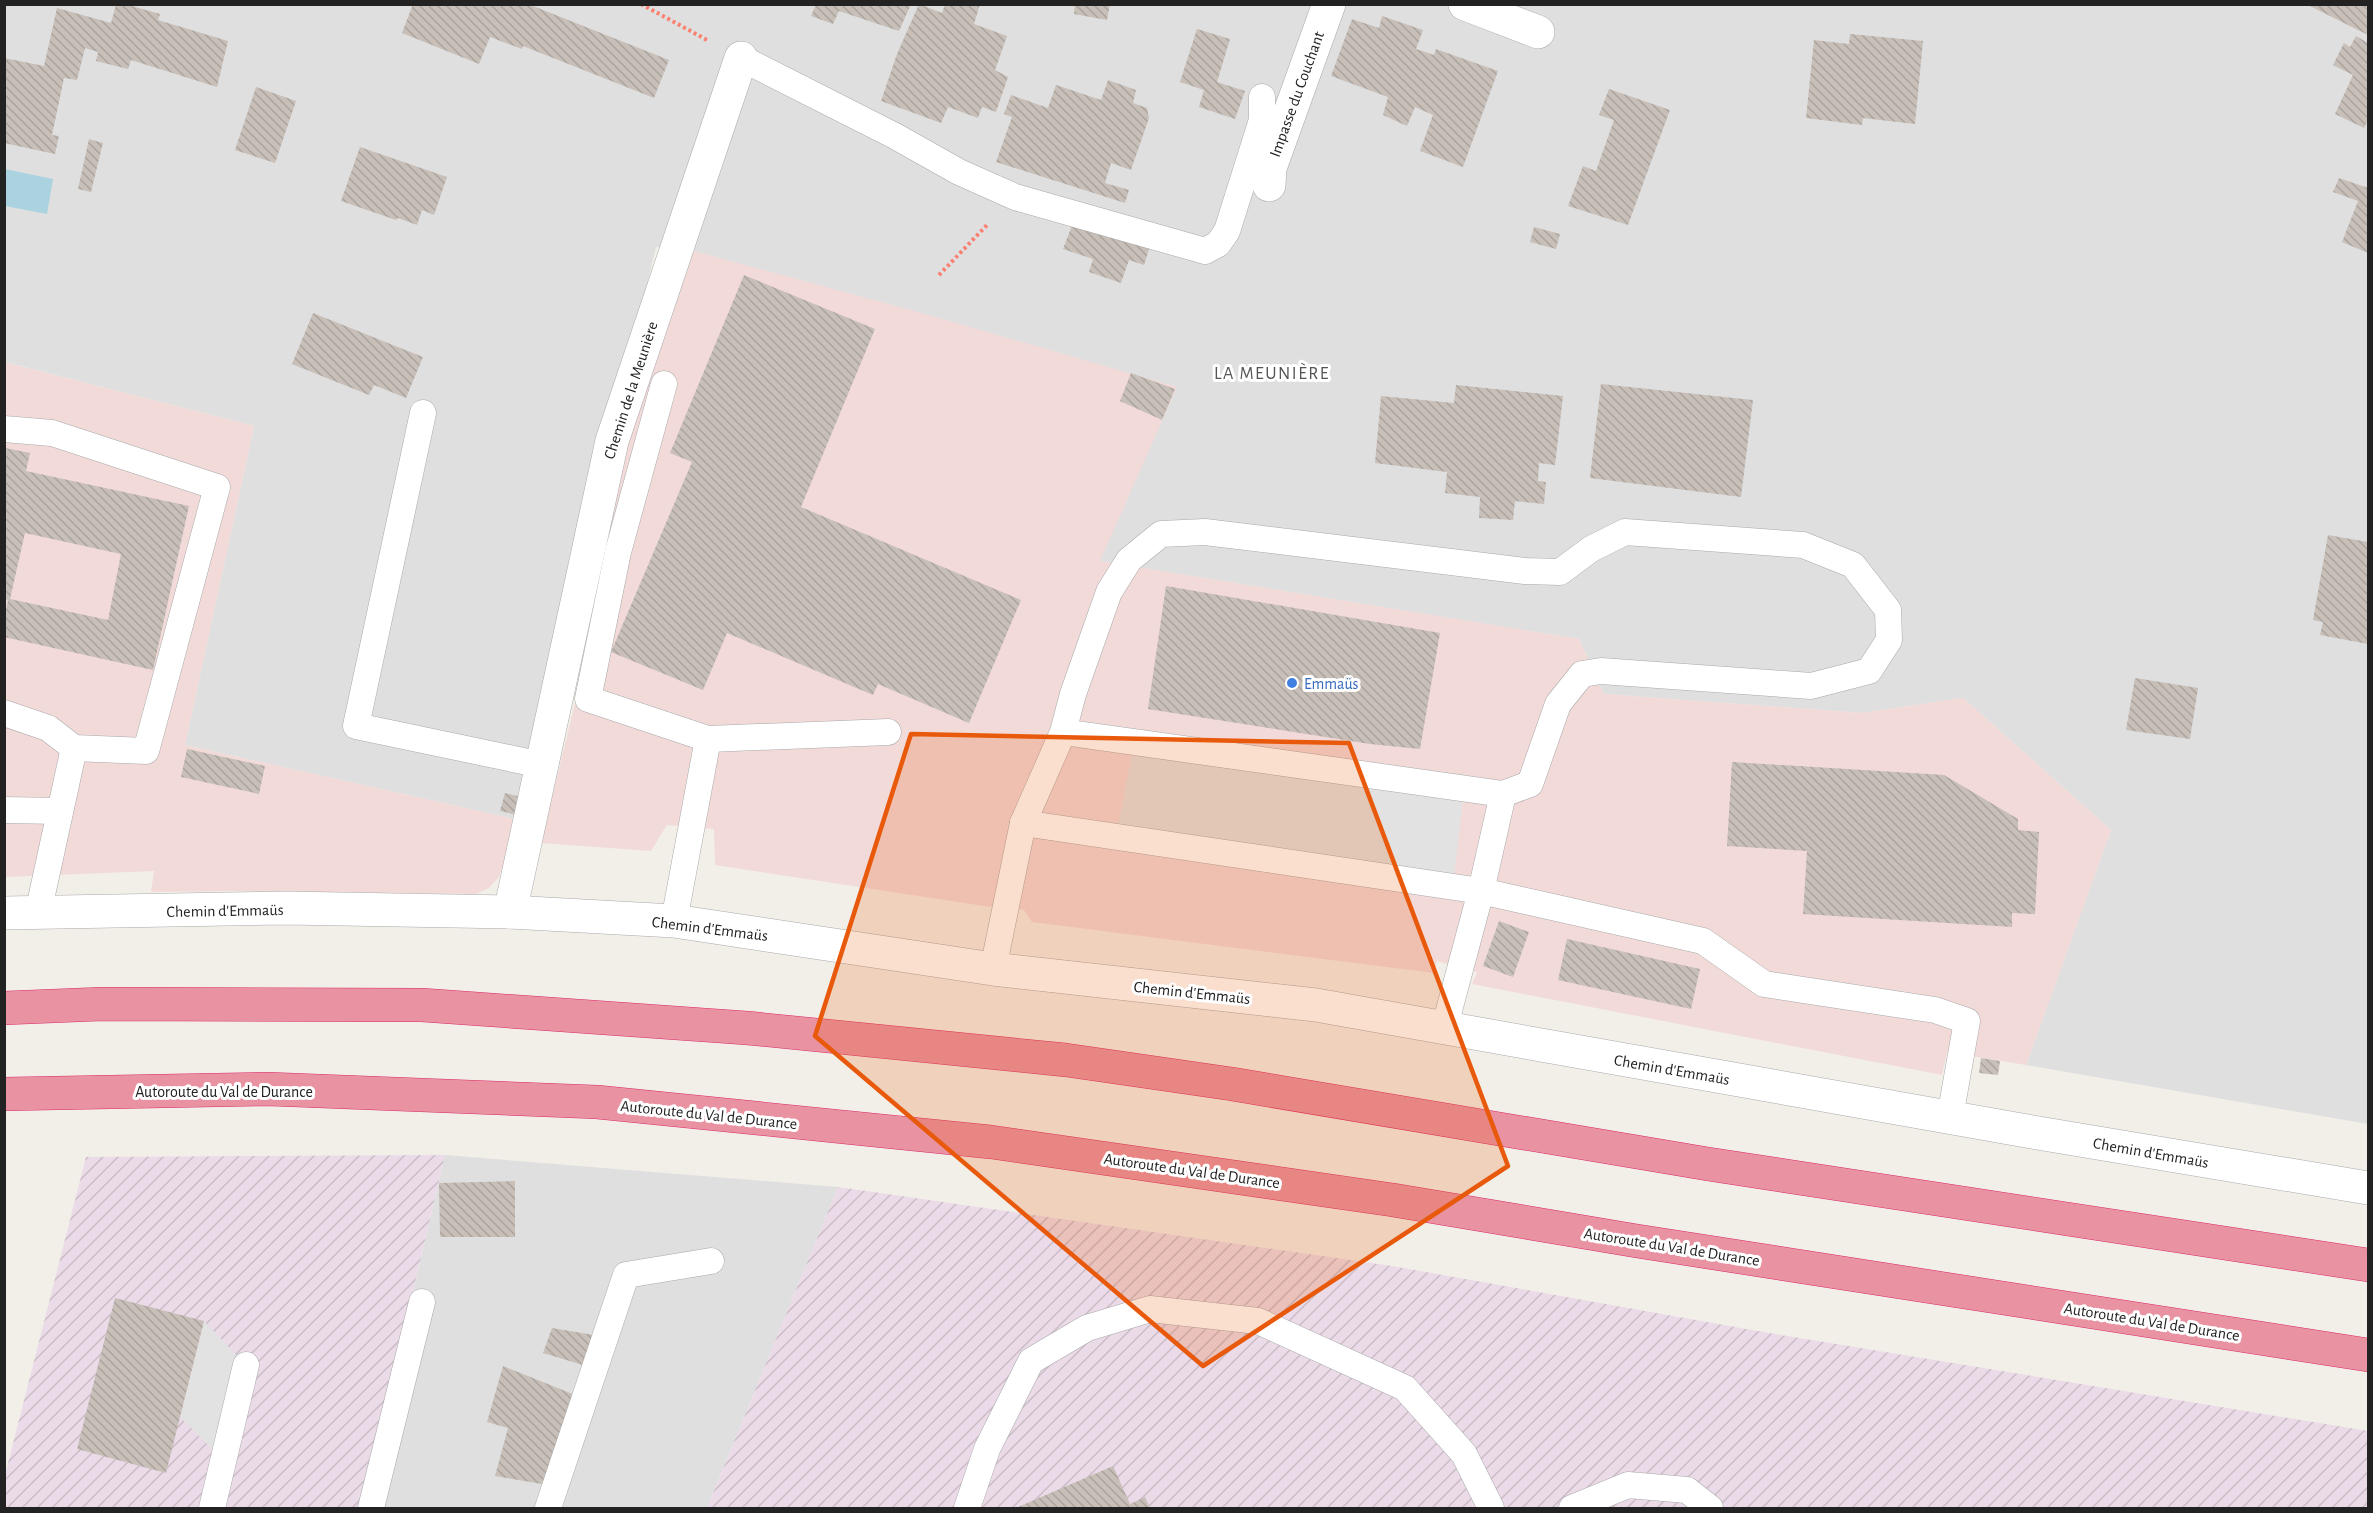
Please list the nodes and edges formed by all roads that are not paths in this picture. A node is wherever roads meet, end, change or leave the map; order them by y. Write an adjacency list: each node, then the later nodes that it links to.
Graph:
1 (1329, 4): 6 (street, Impasse du Couchant)
2 (1465, 4): 3 (street)
3 (1538, 32)
4 (741, 58): 5 (lane); 15 (street, Chemin de la Meunière)
5 (1262, 97)
6 (1269, 185)
7 (664, 384): 13 (lane)
8 (423, 413): 15 (lane)
9 (4, 429): 14 (lane)
10 (4, 713): 14 (lane)
11 (888, 732): 13 (lane)
12 (1063, 732): 16 (lane); 16 (lane); 19 (lane)
13 (708, 739): 24 (lane)
14 (74, 748): 18 (lane)
15 (542, 765): 22 (street, Chemin de la Meunière)
16 (1503, 794): 20 (lane)
17 (4, 810): 18 (lane)
18 (60, 811): 21 (lane)
19 (1023, 823): 20 (lane); 25 (lane)
20 (1481, 891): 27 (lane); 29 (lane)
21 (38, 912): 22 (street, Chemin d'Emmaüs); 23 (street, Chemin d'Emmaüs)
22 (510, 912): 24 (street, Chemin d'Emmaüs)
23 (4, 913)
24 (674, 921): 25 (street, Chemin d'Emmaüs)
25 (993, 969): 27 (street, Chemin d'Emmaüs)
26 (4, 1008): 32 (highway)
27 (1444, 1029): 29 (street, Chemin d'Emmaüs)
28 (4, 1094): 34 (highway, Autoroute du Val de Durance)
29 (1950, 1117): 30 (street, Chemin d'Emmaüs)
30 (2368, 1188)
31 (711, 1261): 38 (lane)
32 (2368, 1265)
33 (422, 1302): 37 (lane)
34 (2368, 1355)
35 (246, 1365): 36 (lane)
36 (212, 1509)
37 (371, 1509)
38 (548, 1509)
39 (967, 1509): 40 (lane)
40 (1491, 1509)
41 (1572, 1509): 42 (lane)
42 (1710, 1509)

